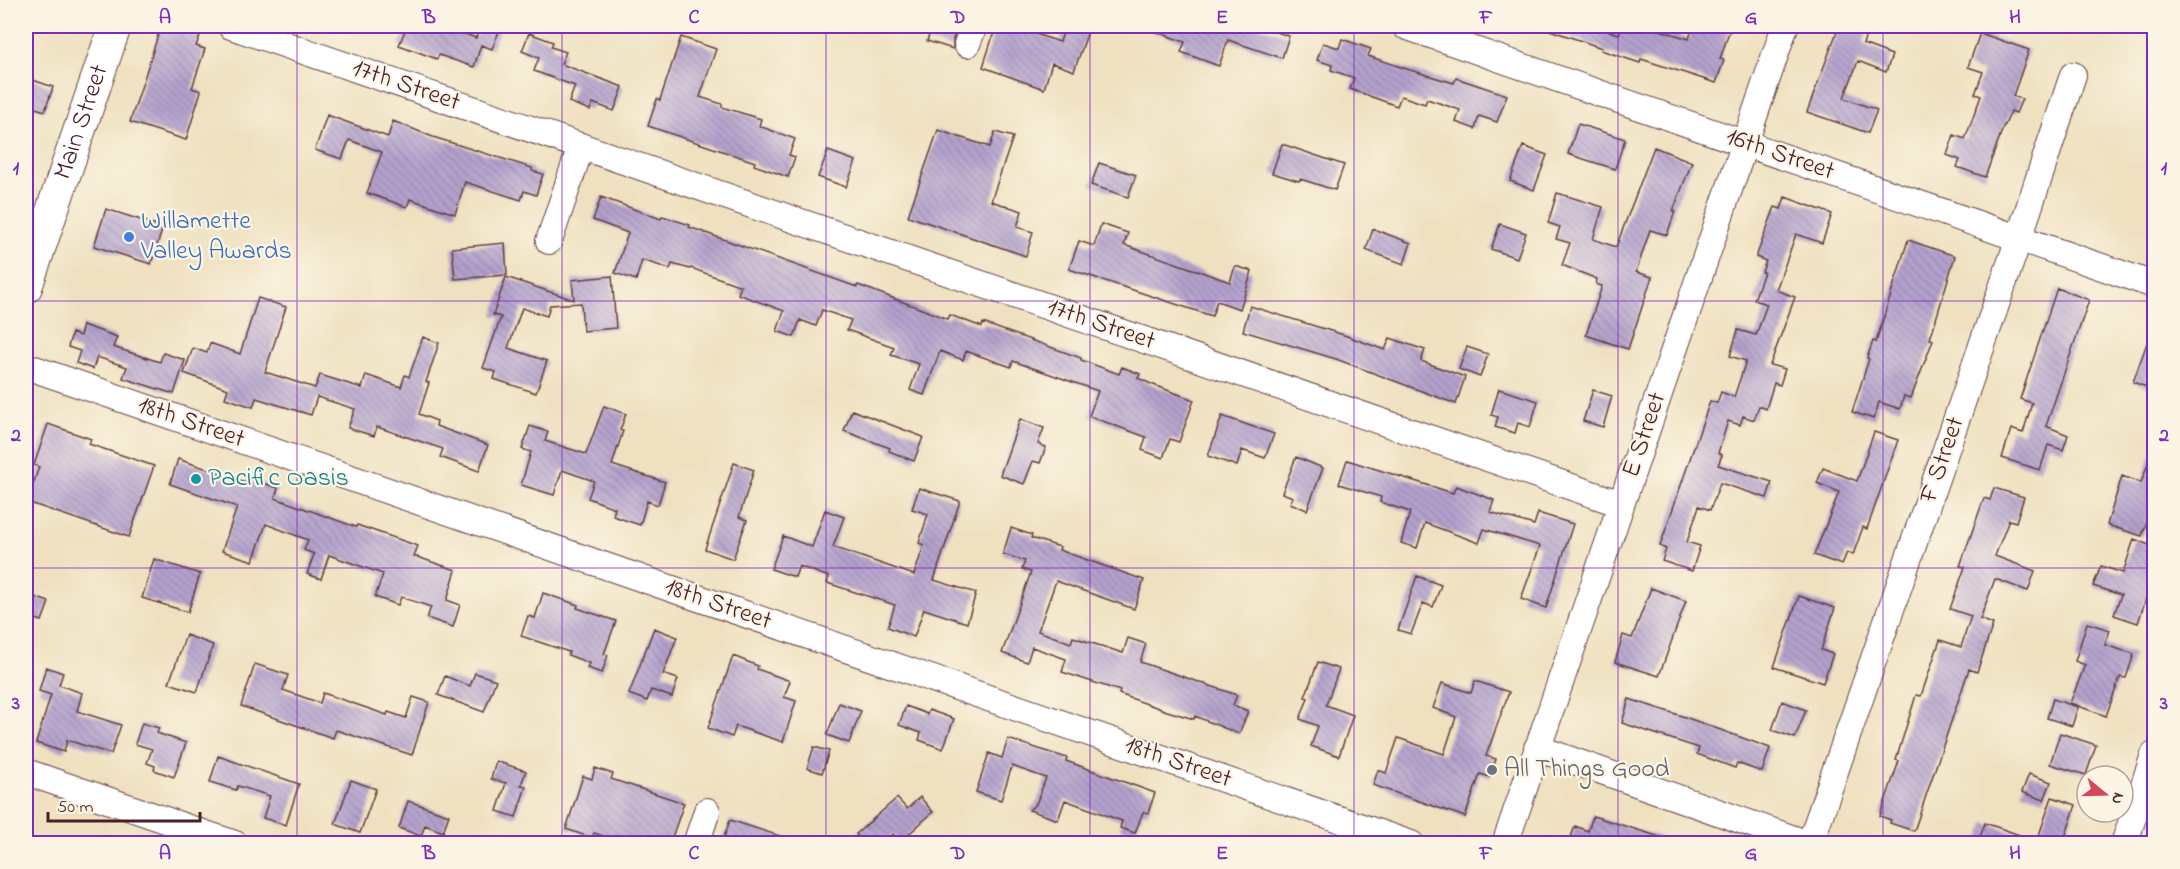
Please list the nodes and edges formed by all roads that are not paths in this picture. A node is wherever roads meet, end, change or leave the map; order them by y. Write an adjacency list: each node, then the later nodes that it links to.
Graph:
1 (115, 26): 10 (main road, Main Street)
2 (231, 26): 7 (street, 17th Street)
3 (1405, 26): 6 (street, 16th Street)
4 (1785, 26): 6 (street, E Street)
5 (2073, 75): 8 (street, F Street)
6 (1745, 142): 8 (street, 16th Street); 14 (street, E Street)
7 (581, 146): 9 (street); 14 (street, 17th Street)
8 (2019, 238): 11 (street, 16th Street); 23 (street, F Street)
9 (549, 241)
10 (31, 251): 12 (main road, Main Street)
11 (2154, 285)
12 (26, 287)
13 (26, 366): 21 (street, 18th Street)
14 (1621, 504): 15 (street, E Street)
15 (1538, 748): 22 (street, E Street); 23 (street)
16 (2154, 755): 24 (street)
17 (26, 772): 19 (street)
18 (707, 811): 20 (street)
19 (236, 843)
20 (696, 843)
21 (1411, 843)
22 (1505, 843)
23 (1809, 843)
24 (2124, 843)

